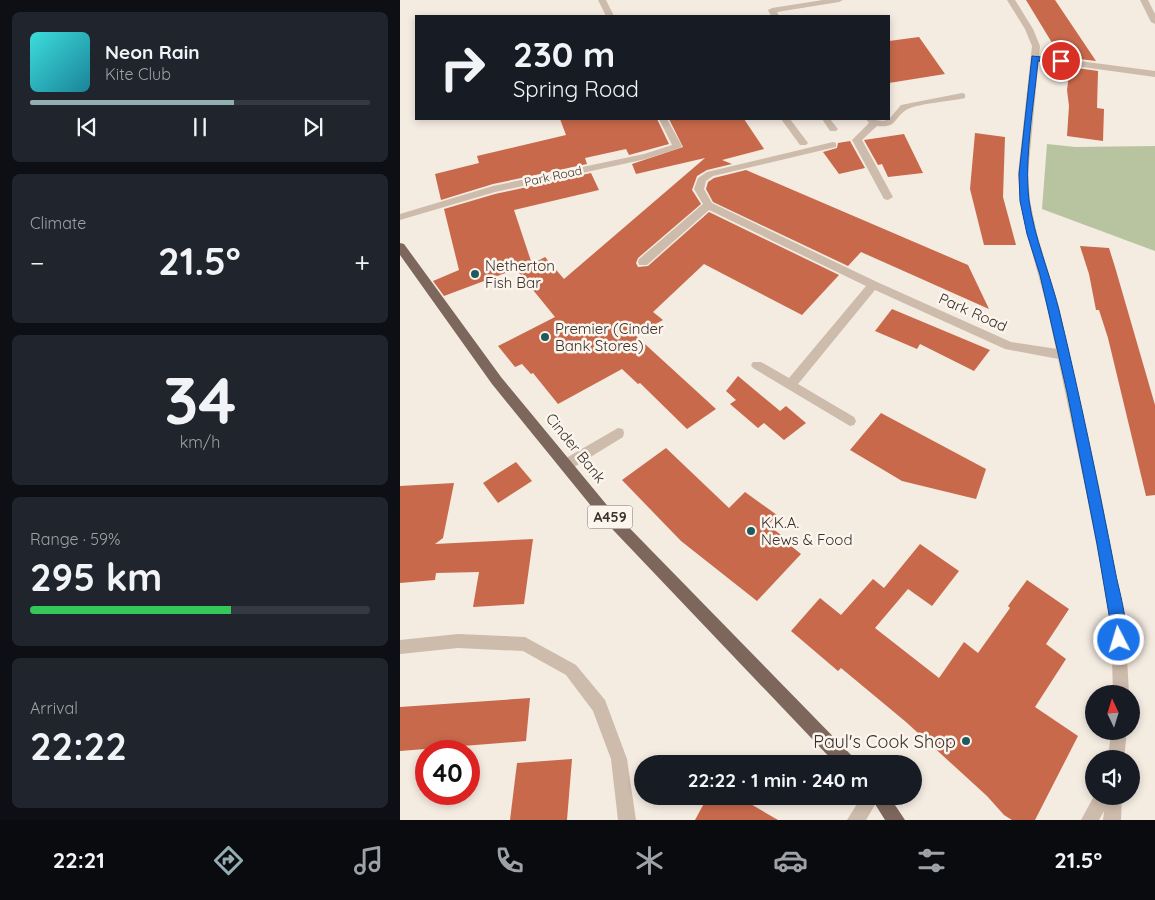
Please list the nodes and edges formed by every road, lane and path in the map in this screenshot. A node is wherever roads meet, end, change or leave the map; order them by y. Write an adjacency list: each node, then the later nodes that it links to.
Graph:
1 (602, 0): 6 (street)
2 (839, 0): 5 (street)
3 (1011, 0): 9 (street)
4 (1144, 0): 8 (street)
5 (771, 10): 7 (street)
6 (610, 15)
7 (784, 15)
8 (1155, 22)
9 (1034, 58): 10 (street); 25 (street)
10 (1155, 74)
11 (962, 96): 15 (street)
12 (664, 120): 21 (street, Park Road)
13 (787, 120): 17 (street)
14 (827, 120): 16 (street)
15 (873, 121): 19 (street)
16 (833, 129)
17 (803, 144)
18 (833, 145): 20 (street)
19 (888, 198)
20 (708, 205): 23 (street); 24 (street, Park Road)
21 (400, 218)
22 (400, 247): 30 (main road, Cinder Bank / A459)
23 (643, 262)
24 (873, 285): 25 (street, Park Road); 27 (street)
25 (1064, 355): 32 (street)
26 (756, 365): 27 (street)
27 (790, 384): 28 (street)
28 (850, 421)
29 (618, 433): 30 (street)
30 (566, 465): 33 (main road, Cinder Bank / A459)
31 (400, 647): 39 (street)
32 (1121, 685)
33 (839, 755)
34 (866, 805): 40 (street)
35 (886, 805): 38 (main road)
36 (1098, 805): 41 (street)
37 (1113, 805): 42 (street)
38 (897, 818)
39 (627, 820)
40 (856, 820)
41 (1090, 820)
42 (1112, 820)

